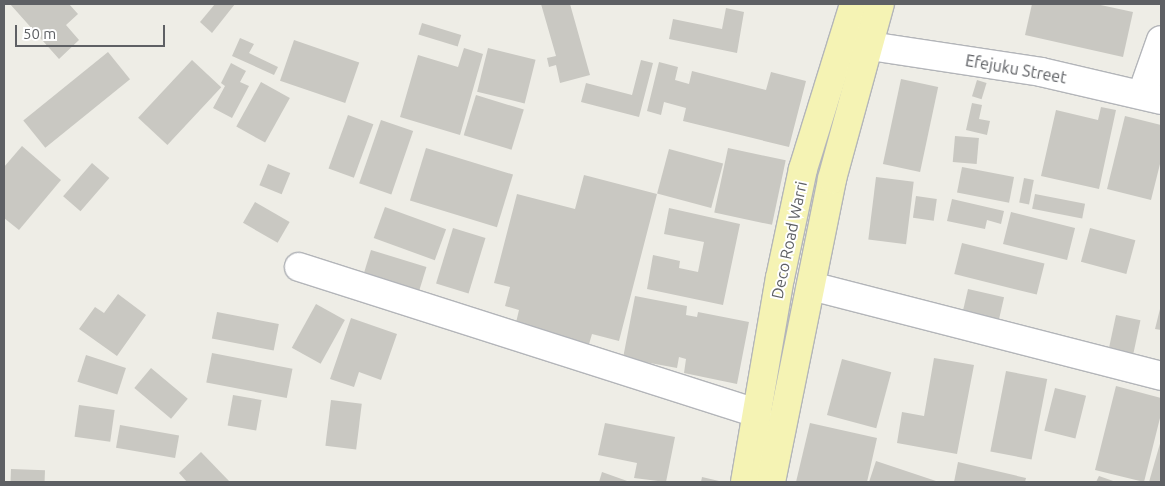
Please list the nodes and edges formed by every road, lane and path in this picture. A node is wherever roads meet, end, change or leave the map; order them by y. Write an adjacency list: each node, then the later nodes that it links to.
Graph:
1 (854, 4): 9 (main road, Deco Road Warri)
2 (880, 4): 4 (main road, Deco Road Warri)
3 (1161, 40): 5 (street)
4 (870, 46): 5 (street, Efejuku Street); 7 (main road, Deco Road Warri)
5 (1152, 97)
6 (299, 267): 9 (street)
7 (811, 286): 8 (street); 11 (main road, Deco Road Warri)
8 (1161, 376)
9 (757, 413): 10 (main road, Deco Road Warri)
10 (745, 482)
11 (771, 482)

